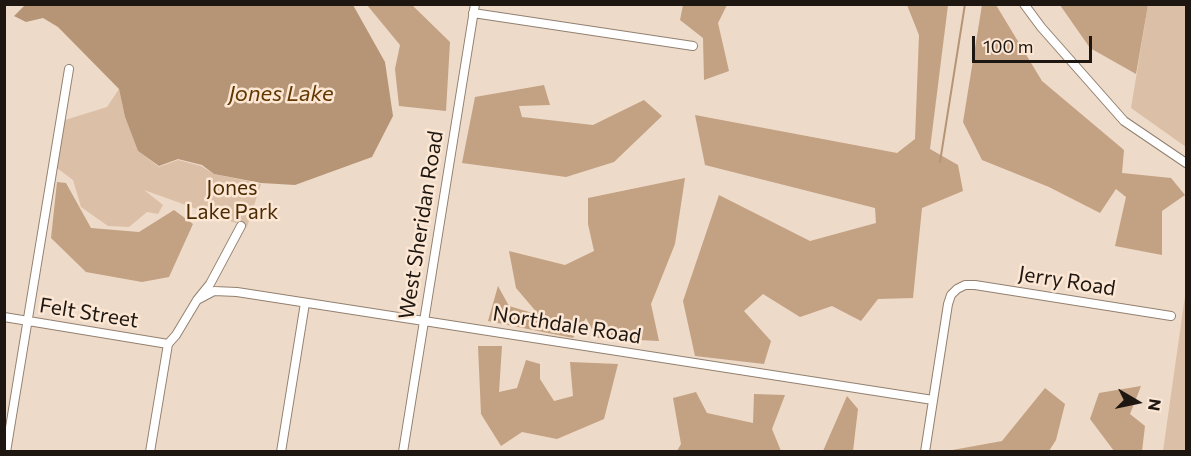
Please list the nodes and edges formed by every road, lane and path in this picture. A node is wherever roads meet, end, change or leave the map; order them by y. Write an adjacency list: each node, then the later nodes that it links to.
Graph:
1 (1024, 4): 5 (street)
2 (474, 8): 3 (street); 12 (street, West Sheridan Road)
3 (693, 46)
4 (69, 69): 11 (street)
5 (1186, 163)
6 (241, 226): 7 (street)
7 (197, 300): 8 (street, Northdale Road); 13 (street)
8 (305, 303): 12 (street, Northdale Road); 17 (street)
9 (1172, 316): 14 (street, Jerry Road)
10 (4, 317): 11 (street, Felt Street)
11 (28, 321): 13 (street, Felt Street); 15 (street)
12 (424, 321): 14 (street, Northdale Road); 18 (street, West Sheridan Road)
13 (168, 344): 16 (street)
14 (933, 400): 19 (street)
15 (6, 452)
16 (150, 452)
17 (281, 452)
18 (403, 452)
19 (925, 452)

